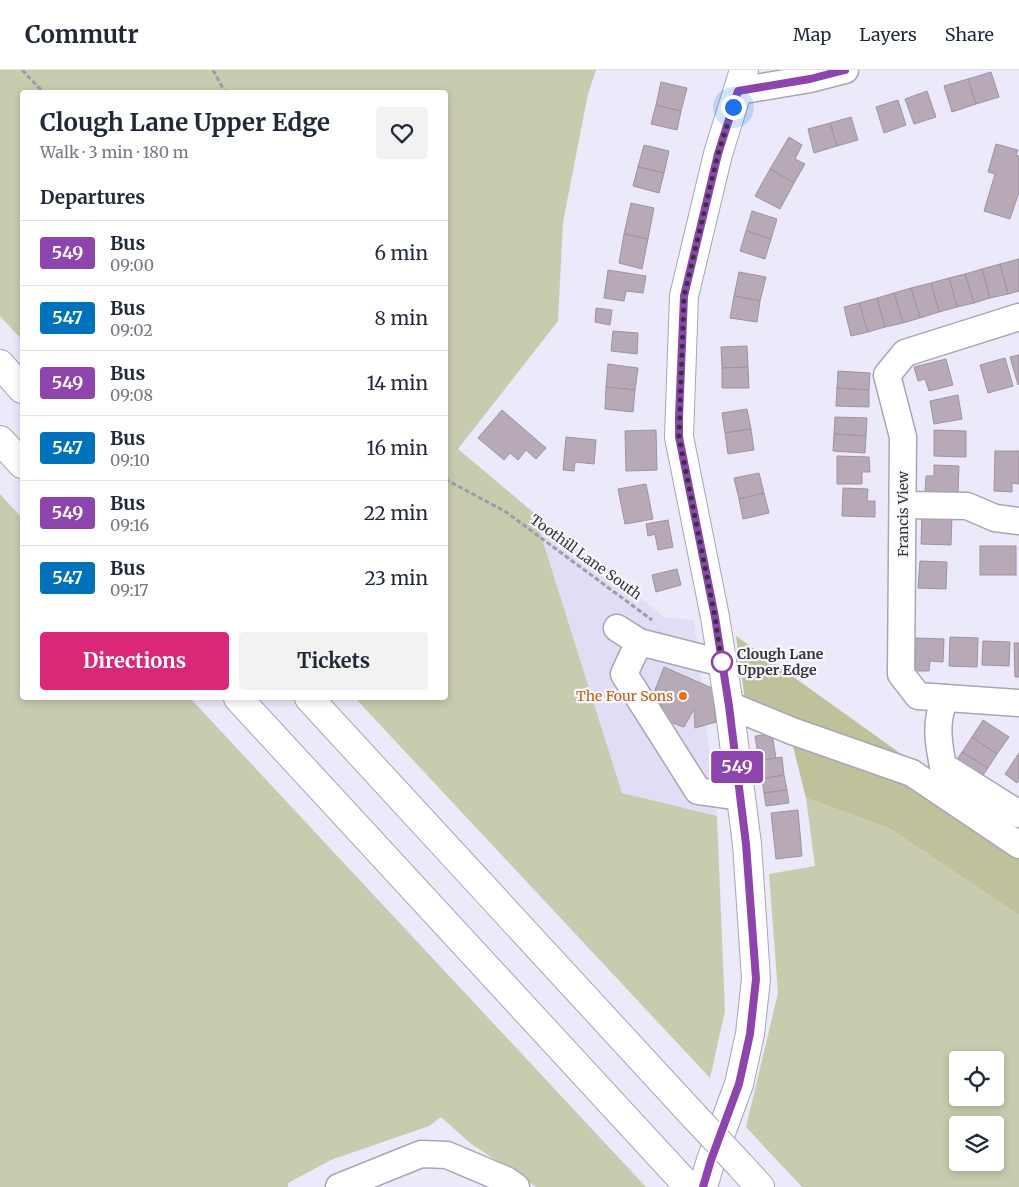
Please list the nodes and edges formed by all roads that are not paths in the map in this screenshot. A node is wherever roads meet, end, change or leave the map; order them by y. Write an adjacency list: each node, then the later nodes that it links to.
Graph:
1 (845, 70): 2 (street)
2 (741, 81): 12 (main road)
3 (1019, 317): 8 (street, Francis View)
4 (0, 364): 5 (main road)
5 (20, 386)
6 (0, 440): 7 (main road)
7 (20, 462)
8 (903, 505): 9 (street); 13 (street, Francis View)
9 (1019, 521)
10 (617, 628): 11 (street)
11 (639, 642): 12 (street); 18 (street)
12 (722, 664): 17 (main road)
13 (945, 698): 16 (street, Francis View); 19 (street)
14 (240, 700): 21 (main road)
15 (311, 700): 25 (main road, bridge)
16 (1019, 703)
17 (729, 706): 18 (main road); 20 (street)
18 (740, 798): 24 (main road)
19 (1019, 814)
20 (1019, 845)
21 (682, 1179)
22 (339, 1187): 23 (street)
23 (516, 1187)
24 (703, 1187)
25 (760, 1187)

